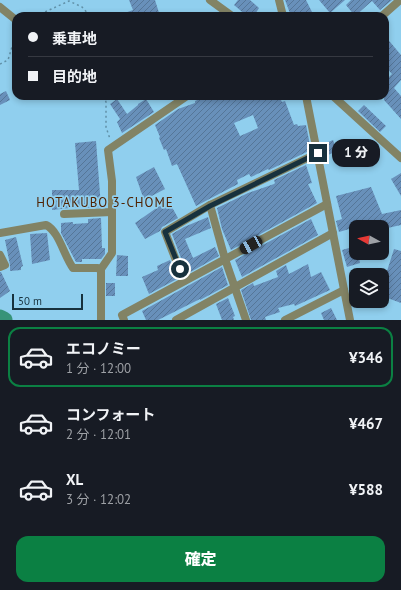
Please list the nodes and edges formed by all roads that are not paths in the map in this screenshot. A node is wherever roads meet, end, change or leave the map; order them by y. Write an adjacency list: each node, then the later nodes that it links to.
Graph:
1 (210, 0): 5 (street)
2 (279, 0): 6 (street)
3 (400, 0): 7 (street)
4 (0, 7): 8 (street)
5 (226, 12)
6 (282, 12)
7 (386, 12)
8 (12, 17)
9 (181, 100): 16 (street)
10 (307, 100): 12 (street)
11 (343, 100): 13 (street)
12 (318, 153): 14 (street); 15 (street)
13 (401, 158)
14 (327, 204): 19 (street); 21 (street)
15 (210, 206): 21 (street); 24 (street)
16 (112, 212): 17 (street); 23 (street)
17 (64, 214)
18 (0, 233): 23 (street)
19 (333, 234): 25 (street); 26 (street)
20 (0, 255): 22 (street)
21 (225, 259): 24 (street); 25 (street)
22 (0, 267)
23 (102, 269): 27 (street)
24 (184, 282): 28 (street)
25 (235, 287): 29 (street); 30 (street)
26 (344, 290): 31 (street); 32 (street)
27 (101, 320)
28 (124, 320)
29 (176, 320)
30 (246, 320)
31 (285, 320)
32 (350, 320)

